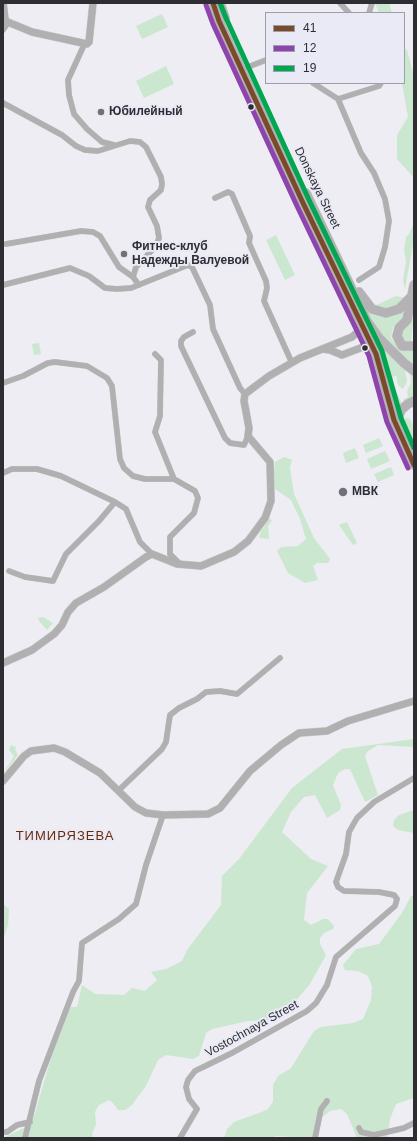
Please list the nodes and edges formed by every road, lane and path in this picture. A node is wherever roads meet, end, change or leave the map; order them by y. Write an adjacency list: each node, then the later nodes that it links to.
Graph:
1 (4, 3): 7 (street)
2 (93, 3): 9 (street)
3 (213, 3): 17 (main road, Donskaya Street)
4 (220, 3): 11 (main road, Donskaya Street)
5 (340, 3): 6 (street)
6 (349, 12)
7 (6, 22): 8 (street); 9 (street)
8 (3, 30)
9 (84, 45): 16 (street)
10 (265, 60): 11 (street)
11 (248, 67): 17 (main road, Donskaya Street)
12 (315, 84): 14 (street)
13 (380, 84): 14 (street)
14 (338, 99): 22 (street)
15 (3, 102): 16 (street)
16 (118, 145): 21 (street)
17 (283, 152): 20 (main road, Donskaya Street); 27 (main road, Donskaya Street)
18 (215, 198): 35 (street)
19 (6, 244): 21 (street)
20 (338, 259): 26 (main road); 36 (main road, Donskaya Street)
21 (133, 277): 24 (street)
22 (359, 280)
23 (3, 285): 24 (street)
24 (138, 285): 38 (street)
25 (414, 285): 26 (main road)
26 (412, 296): 31 (main road)
27 (360, 321): 29 (street); 30 (main road, Donskaya Street)
28 (193, 332): 41 (street)
29 (337, 343): 32 (street); 33 (street)
30 (371, 344): 33 (street); 40 (main road, Donskaya Street)
31 (414, 346)
32 (321, 349): 33 (street); 35 (street)
33 (336, 352)
34 (155, 354): 44 (street)
35 (292, 363): 38 (street)
36 (414, 370)
37 (3, 383): 44 (street)
38 (245, 394): 41 (street)
39 (414, 401): 40 (main road)
40 (400, 431): 42 (main road, Donskaya Street)
41 (248, 436): 47 (street)
42 (413, 463)
43 (3, 473): 45 (street)
44 (174, 479): 47 (street)
45 (115, 502): 46 (street); 48 (street)
46 (152, 554): 47 (street); 50 (street)
47 (187, 566)
48 (9, 571)
49 (280, 658): 54 (street)
50 (3, 663)
51 (414, 701): 55 (street)
52 (414, 778): 62 (street, Vostochnaya Street)
53 (3, 781): 54 (street)
54 (119, 790): 55 (street)
55 (163, 815): 57 (street)
56 (328, 1102): 63 (street)
57 (30, 1122): 60 (street); 61 (street)
58 (414, 1122): 59 (street)
59 (359, 1128)
60 (3, 1132)
61 (25, 1138)
62 (180, 1138)
63 (315, 1138)

